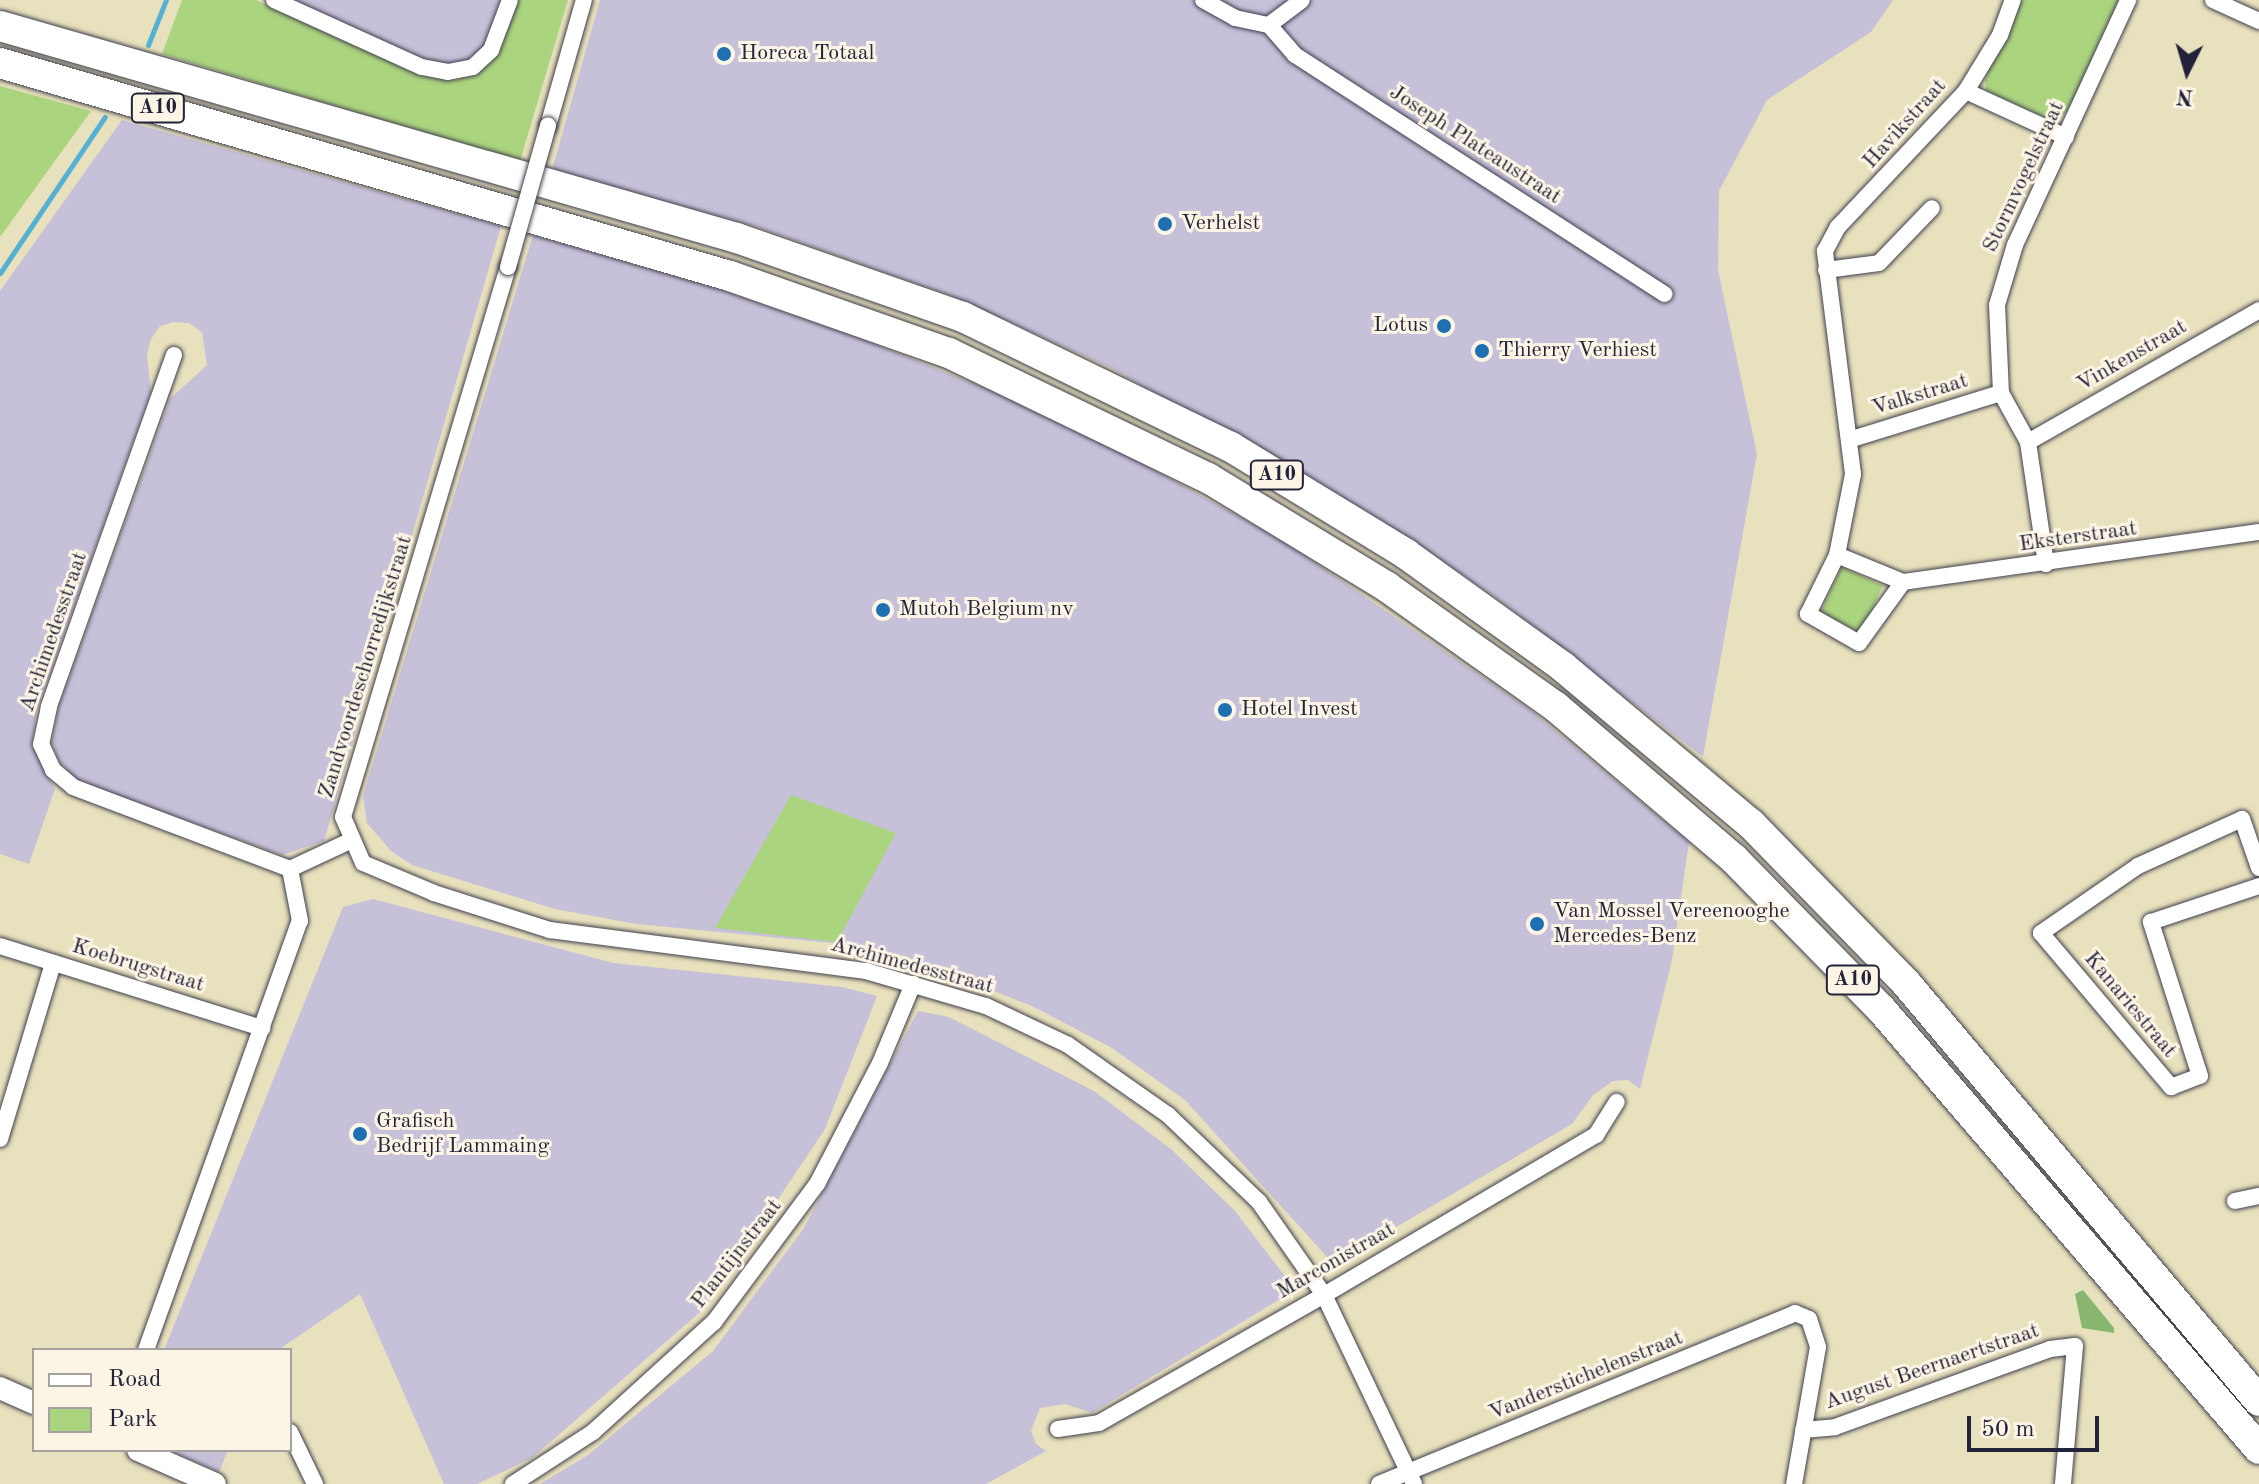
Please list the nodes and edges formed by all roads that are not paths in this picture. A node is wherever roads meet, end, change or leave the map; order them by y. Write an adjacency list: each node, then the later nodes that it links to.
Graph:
1 (274, 0): 2 (street)
2 (510, 0)
3 (584, 0): 27 (street, Zandvoordeschorredijkstraat, bridge)
4 (1203, 0): 10 (street)
5 (1302, 0): 10 (street)
6 (2013, 0): 13 (street, Havikstraat)
7 (2128, 0): 14 (street, Stormvogelstraat)
8 (2213, 0): 9 (street)
9 (2259, 21)
10 (1269, 25): 17 (street, Joseph Plateaustraat)
11 (0, 26): 42 (highway, A10)
12 (0, 63): 47 (highway, A10)
13 (1966, 91): 14 (street); 16 (street, Havikstraat)
14 (2066, 137): 20 (street, Stormvogelstraat)
15 (1932, 208): 16 (street)
16 (1826, 270): 21 (street, Havikstraat)
17 (1665, 294)
18 (2259, 310): 22 (street, Vinkenstraat)
19 (174, 355): 29 (street, Archimedesstraat)
20 (2001, 393): 21 (street, Valkstraat); 22 (street, Stormvogelstraat)
21 (1852, 439): 24 (street, Havikstraat)
22 (2028, 442): 25 (street, Stormvogelstraat)
23 (2259, 532): 25 (street, Eksterstraat)
24 (1837, 555): 26 (street, Eksterstraat); 26 (street)
25 (2046, 564): 26 (street, Eksterstraat)
26 (1903, 582)
27 (350, 841): 29 (street); 33 (street, Archimedesstraat)
28 (2259, 868): 30 (street, Kanariestraat)
29 (290, 869): 34 (street)
30 (2259, 886)
31 (0, 946): 32 (street, Koebrugstraat)
32 (53, 963): 34 (street, Koebrugstraat); 36 (street)
33 (913, 984): 39 (street, Archimedesstraat); 52 (street, Plantijnstraat)
34 (262, 1028): 40 (street)
35 (1617, 1102): 39 (street, Marconistraat)
36 (0, 1139)
37 (2259, 1196): 38 (street)
38 (2235, 1201)
39 (1324, 1295): 44 (street, Marconistraat); 49 (street, Archimedesstraat)
40 (147, 1348)
41 (0, 1388): 43 (main road)
42 (2259, 1401)
43 (32, 1402)
44 (1058, 1429)
45 (1803, 1430): 49 (street, Vanderstichelenstraat); 54 (street); 55 (street, August Beernaertstraat)
46 (292, 1436): 51 (street)
47 (2259, 1449)
48 (143, 1452): 50 (main road)
49 (1411, 1478): 53 (street, Vanderstichelenstraat)
50 (215, 1484)
51 (315, 1484)
52 (513, 1484)
53 (1379, 1484)
54 (1794, 1484)
55 (2063, 1484)

